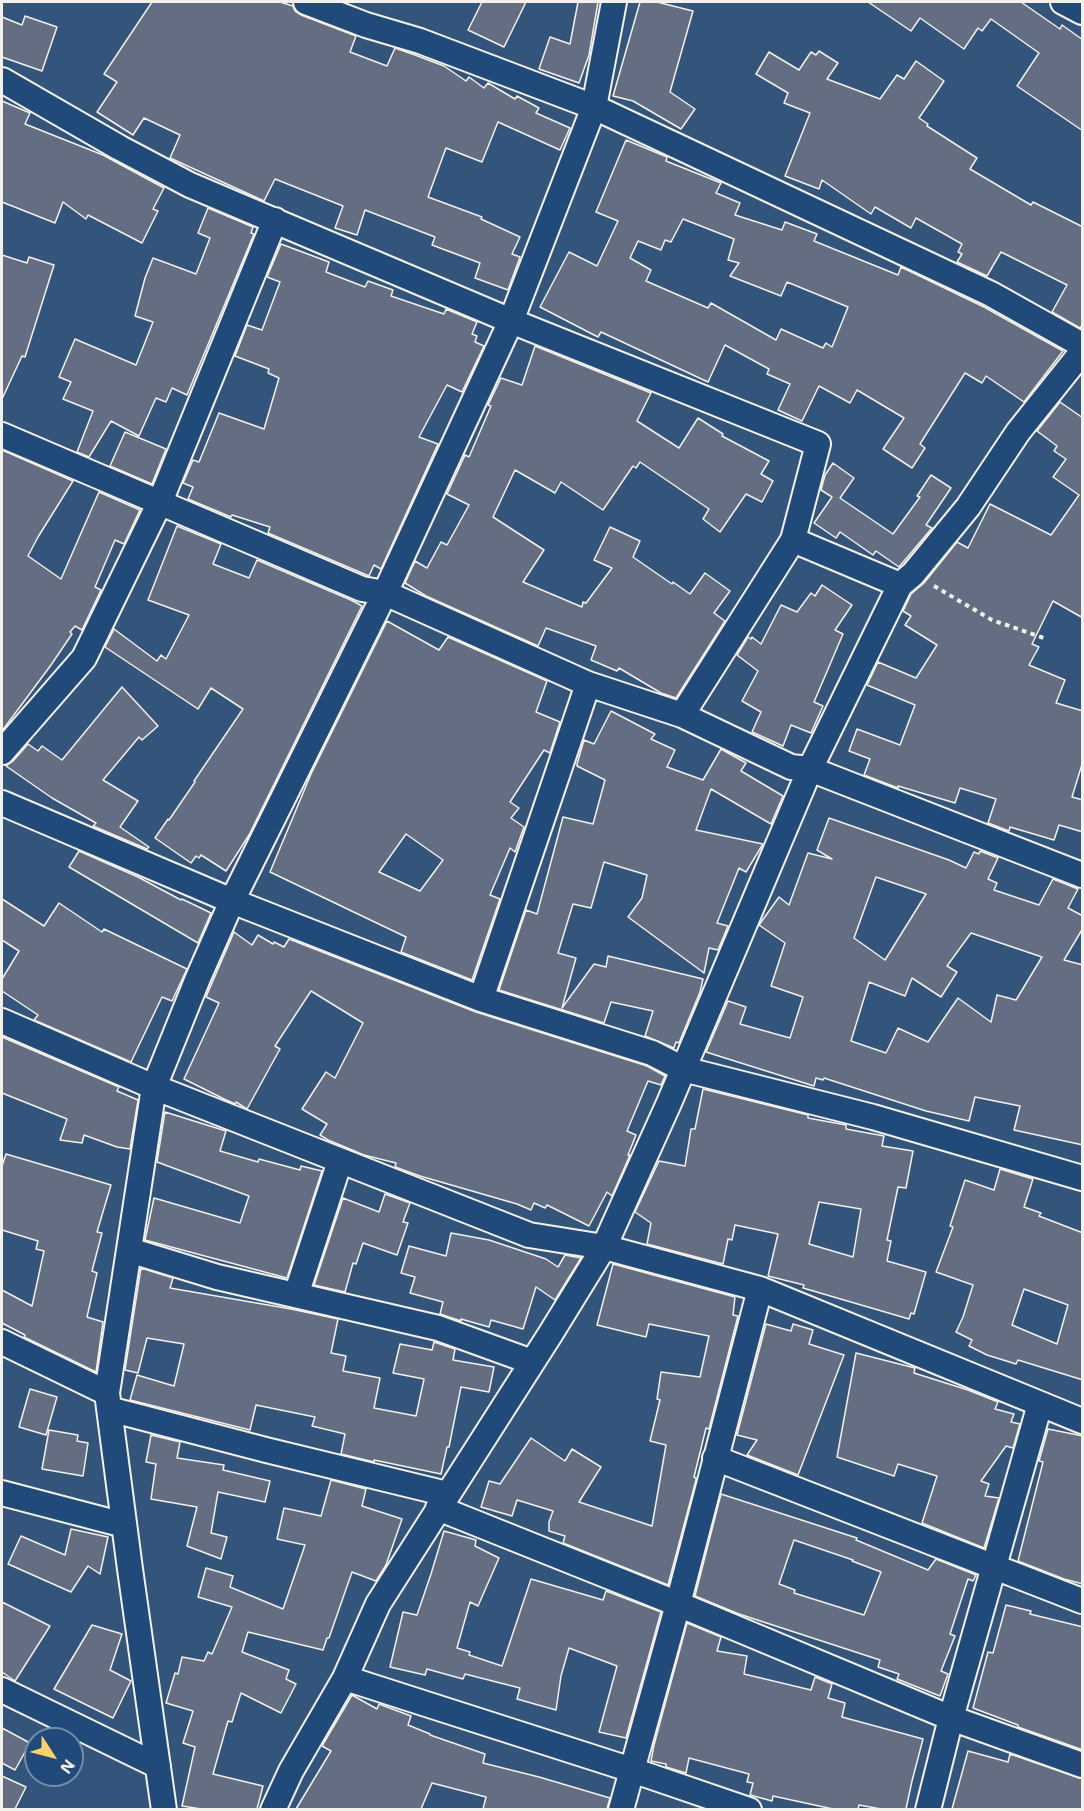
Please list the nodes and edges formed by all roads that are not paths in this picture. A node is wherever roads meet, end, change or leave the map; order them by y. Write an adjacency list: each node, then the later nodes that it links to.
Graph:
1 (306, 2): 6 (street)
2 (614, 2): 6 (street)
3 (1063, 2): 4 (street)
4 (1083, 12)
5 (2, 80): 7 (street)
6 (594, 107): 8 (street); 9 (street)
7 (275, 220): 8 (street); 12 (street)
8 (511, 321): 13 (street); 15 (street)
9 (1083, 345)
10 (1083, 352): 14 (street)
11 (2, 435): 12 (street)
12 (160, 502): 15 (street); 18 (street)
13 (793, 540): 14 (street); 17 (street)
14 (906, 579): 19 (street)
15 (385, 593): 16 (street); 22 (street)
16 (588, 684): 17 (street); 23 (street)
17 (682, 716): 19 (street)
18 (2, 752)
19 (810, 769): 21 (street); 25 (street)
20 (2, 803): 22 (street)
21 (1083, 875)
22 (232, 901): 23 (street); 26 (street)
23 (481, 999): 25 (street)
24 (2, 1021): 26 (street)
25 (682, 1068): 28 (street); 29 (street)
26 (154, 1087): 27 (street); 30 (street)
27 (340, 1161): 29 (street); 32 (street)
28 (1083, 1178)
29 (604, 1247): 31 (street); 34 (street)
30 (129, 1250): 32 (street); 35 (street)
31 (760, 1289): 36 (street); 38 (street)
32 (296, 1295): 34 (street)
33 (2, 1342): 35 (street)
34 (532, 1362): 40 (street)
35 (108, 1401): 40 (street); 41 (street)
36 (1040, 1404): 37 (street); 42 (street)
37 (1083, 1421)
38 (715, 1458): 42 (street); 44 (street)
39 (2, 1492): 41 (street)
40 (442, 1501): 44 (street); 45 (street)
41 (124, 1525): 49 (street)
42 (993, 1568): 43 (street); 47 (street)
43 (1083, 1602)
44 (678, 1604): 47 (street); 50 (street)
45 (345, 1678): 50 (street); 52 (street)
46 (2, 1690): 49 (street)
47 (951, 1718): 48 (street); 55 (street)
48 (1083, 1765)
49 (158, 1766): 51 (street)
50 (632, 1770): 53 (street); 54 (street)
51 (164, 1809)
52 (273, 1809)
53 (621, 1809)
54 (749, 1809)
55 (928, 1809)

